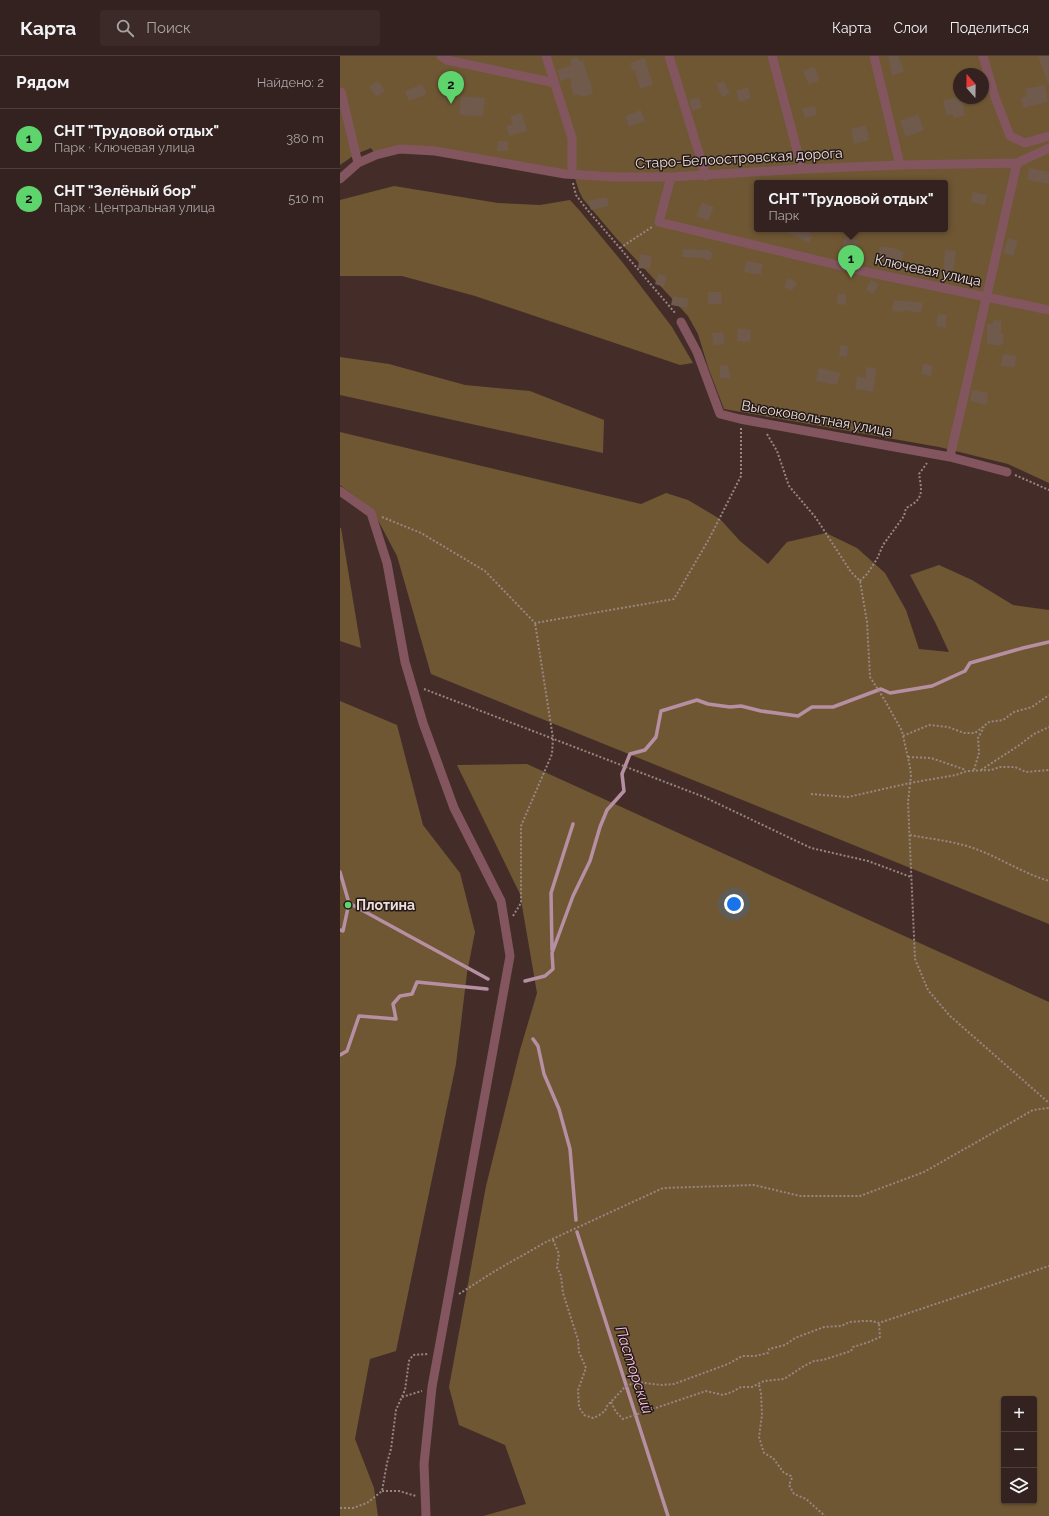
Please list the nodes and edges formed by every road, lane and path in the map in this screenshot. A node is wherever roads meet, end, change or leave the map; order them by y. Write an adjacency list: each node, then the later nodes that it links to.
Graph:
1 (441, 56): 7 (street)
2 (546, 56): 7 (street)
3 (669, 56): 16 (street)
4 (772, 56): 14 (street)
5 (874, 56): 13 (street)
6 (982, 56): 9 (street)
7 (555, 83): 15 (street)
8 (341, 92): 11 (street)
9 (1049, 136)
10 (1049, 148): 12 (street, Старо-Белоостровская дорога)
11 (358, 163): 15 (street, Старо-Белоостровская дорога); 18 (street, Старо-Белоостровская дорога)
12 (1017, 163): 13 (street, Старо-Белоостровская дорога); 21 (street)
13 (900, 165): 14 (street, Старо-Белоостровская дорога)
14 (802, 169): 16 (street, Старо-Белоостровская дорога)
15 (572, 174): 17 (street, Старо-Белоостровская дорога); 20 (path)
16 (706, 176): 17 (street, Старо-Белоостровская дорога)
17 (671, 177): 19 (street)
18 (340, 179)
19 (659, 222): 20 (path); 21 (street, Ключевая улица)
20 (620, 248): 23 (path)
21 (986, 296): 22 (street, Ключевая улица); 27 (street)
22 (1049, 310)
23 (681, 322): 24 (street, Высоковольтная улица)
24 (740, 419): 25 (street, Высоковольтная улица); 33 (path)
25 (759, 422): 26 (street, Высоковольтная улица); 32 (path)
26 (934, 454): 27 (street, Высоковольтная улица); 32 (path)
27 (950, 457): 28 (street, Высоковольтная улица)
28 (1007, 472): 29 (path)
29 (1049, 490)
30 (340, 491): 31 (street)
31 (371, 513): 33 (path); 34 (street)
32 (860, 581): 38 (path)
33 (535, 623): 39 (path)
34 (411, 684): 39 (path); 50 (street)
35 (1049, 695): 36 (path)
36 (984, 726): 38 (path); 42 (path)
37 (1049, 727): 43 (path)
38 (903, 736): 40 (path)
39 (553, 738): 48 (path); 50 (path)
40 (908, 757): 41 (path); 45 (path)
41 (967, 770): 42 (path); 45 (path)
42 (974, 770): 43 (path)
43 (980, 770): 44 (path)
44 (1049, 770)
45 (910, 783): 46 (path); 47 (path)
46 (811, 794)
47 (910, 835): 48 (path); 49 (path)
48 (911, 877): 51 (path)
49 (1049, 881)
50 (505, 928): 55 (street)
51 (1049, 1103)
52 (1049, 1108): 53 (path)
53 (553, 1240): 55 (path); 61 (path)
54 (1049, 1266): 56 (path)
55 (447, 1302): 57 (street)
56 (879, 1323): 58 (path); 61 (path)
57 (438, 1353): 59 (street); 60 (path)
58 (759, 1385): 61 (path); 66 (path)
59 (432, 1387): 60 (path); 63 (street)
60 (402, 1397): 62 (path)
61 (611, 1402)
62 (382, 1491): 63 (path); 64 (path)
63 (425, 1498): 65 (street)
64 (340, 1508)
65 (426, 1516)
66 (825, 1516)

